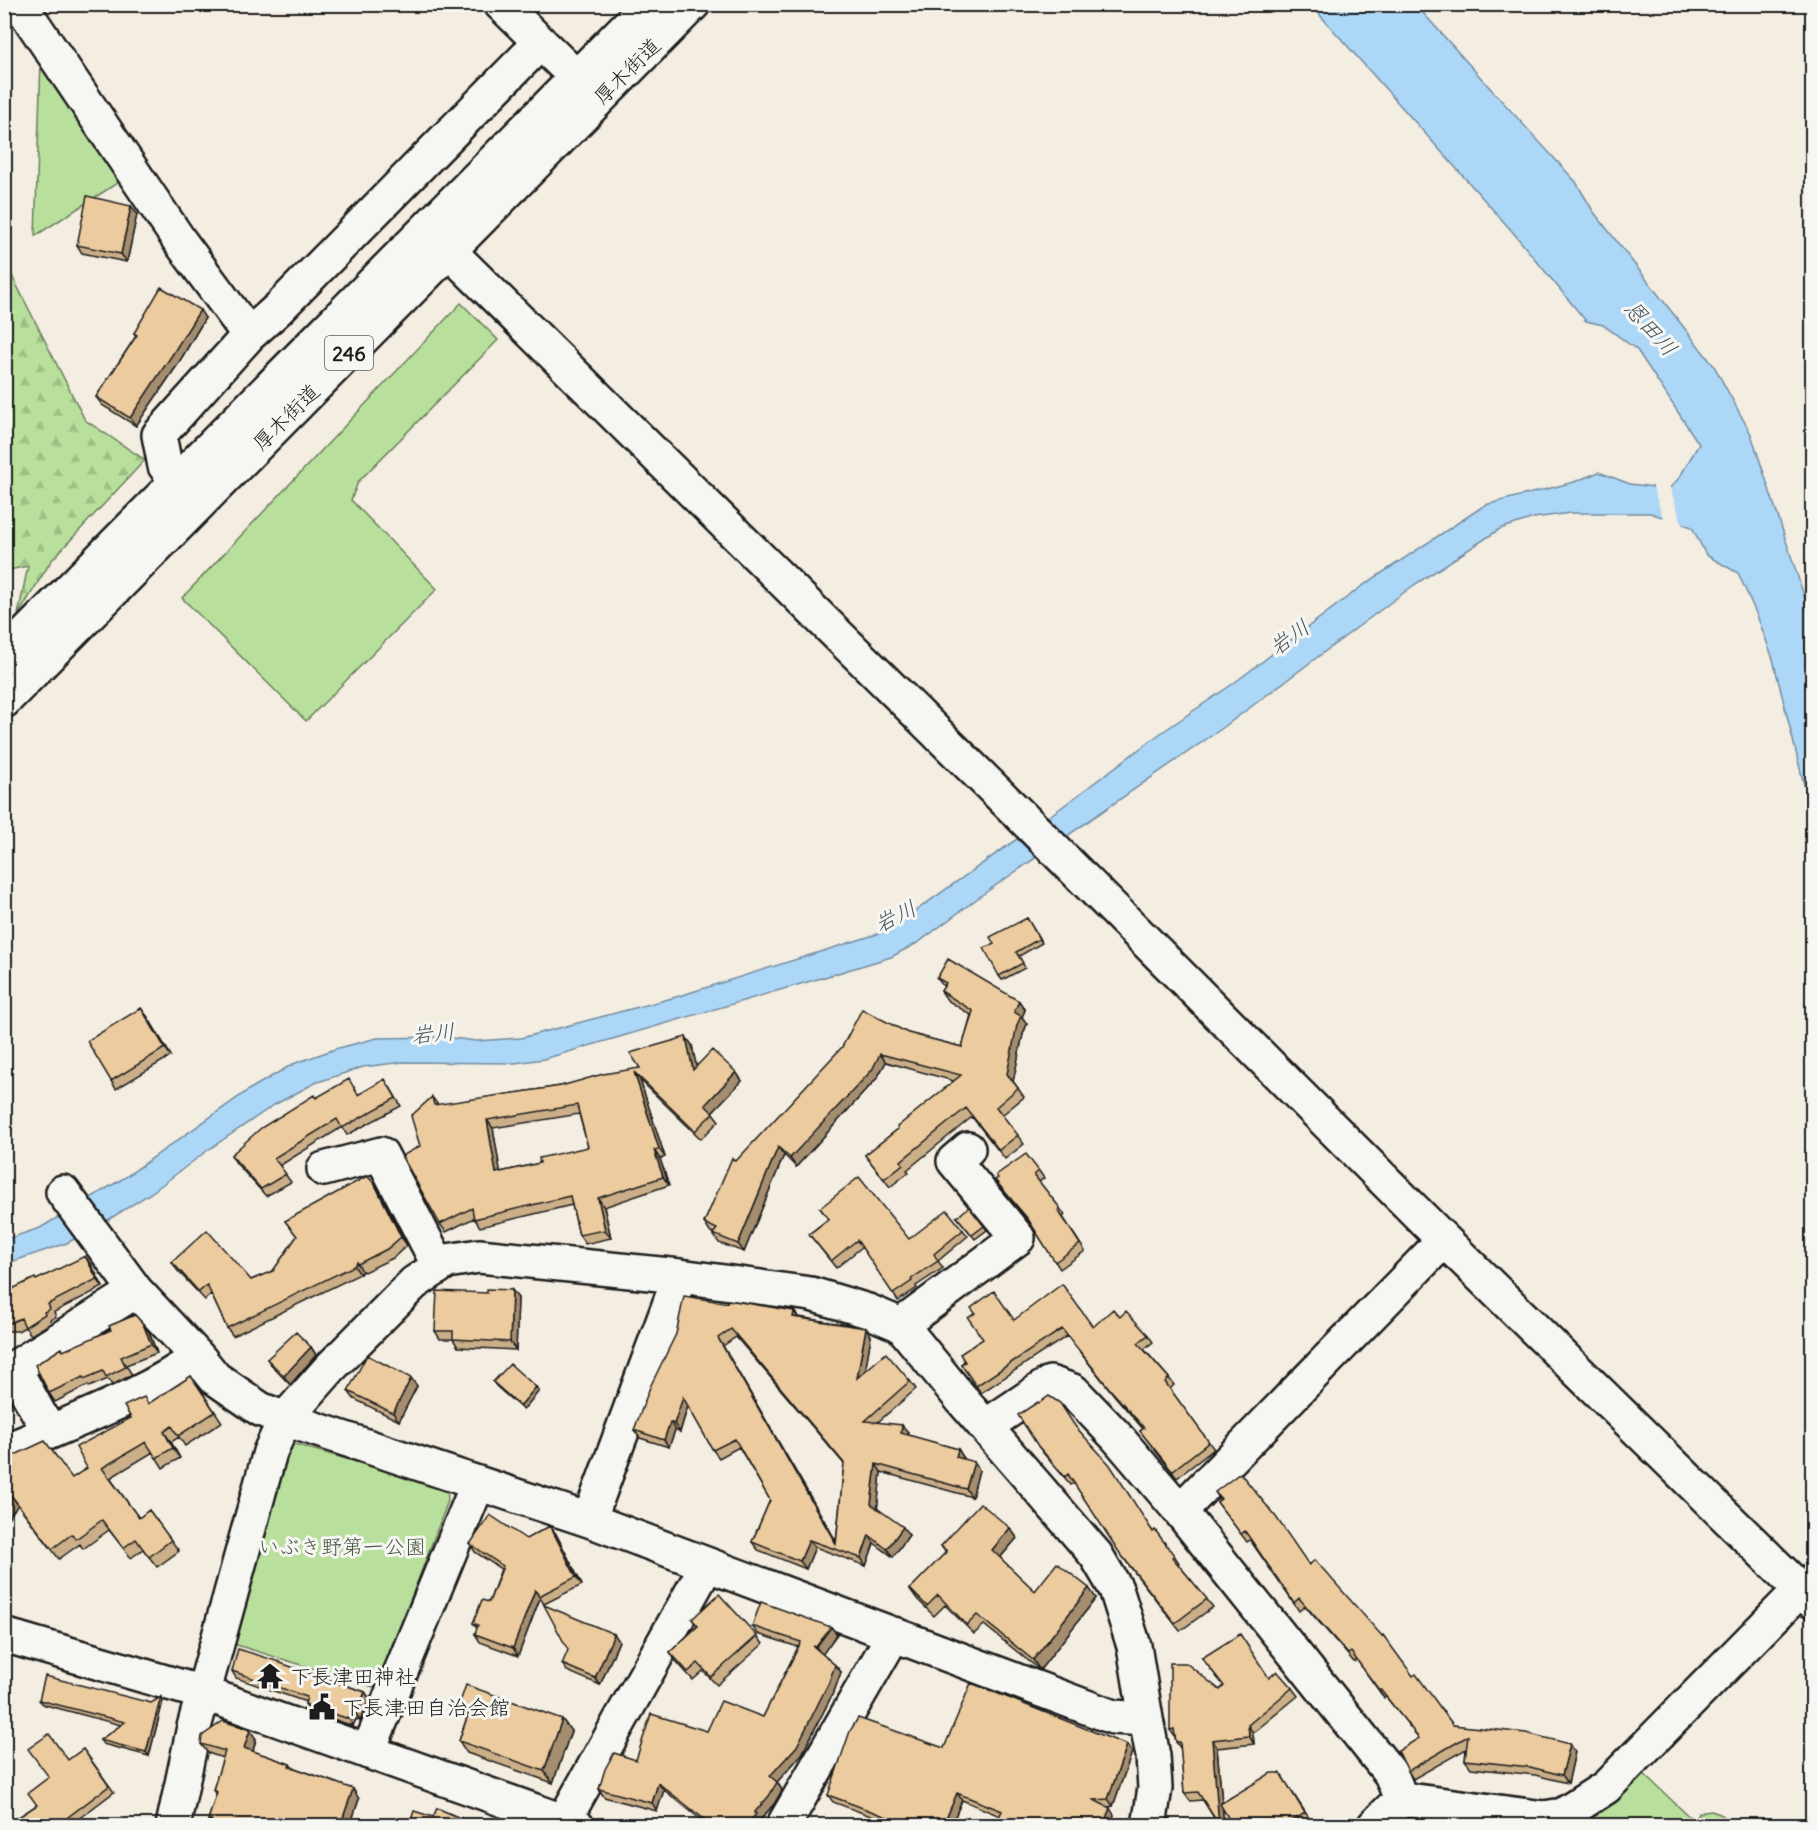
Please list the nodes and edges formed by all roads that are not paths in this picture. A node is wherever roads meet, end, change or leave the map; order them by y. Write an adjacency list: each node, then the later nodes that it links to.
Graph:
1 (20, 4): 8 (main road)
2 (501, 4): 5 (main road)
3 (649, 4): 6 (main road, 厚木街道 / 246)
4 (693, 4): 7 (main road, 厚木街道 / 246)
5 (540, 43): 6 (main road); 8 (main road)
6 (578, 78): 9 (main road, 厚木街道 / 246)
7 (450, 252): 11 (main road, 厚木街道 / 246); 15 (main road)
8 (249, 335): 9 (main road)
9 (177, 481): 10 (main road, 厚木街道 / 246)
10 (4, 656)
11 (4, 700)
12 (954, 1160): 19 (main road)
13 (324, 1169): 16 (main road)
14 (64, 1194): 18 (main road)
15 (1444, 1240): 26 (main road); 29 (main road)
16 (439, 1266): 17 (main road); 21 (main road)
17 (680, 1276): 19 (main road); 27 (main road)
18 (136, 1291): 20 (main road); 23 (main road)
19 (902, 1325): 22 (main road)
20 (198, 1357): 21 (main road); 23 (main road)
21 (285, 1419): 25 (main road); 32 (main road)
22 (986, 1426): 26 (main road); 33 (main road)
23 (49, 1431): 24 (main road)
24 (4, 1452)
25 (478, 1483): 27 (main road); 34 (main road)
26 (1180, 1511): 35 (main road)
27 (589, 1520): 28 (main road)
28 (707, 1565): 30 (main road); 36 (main road)
29 (1807, 1595): 35 (main road)
30 (894, 1634): 33 (main road); 38 (main road)
31 (4, 1635): 32 (main road)
32 (203, 1693): 34 (main road); 37 (main road)
33 (1146, 1719): 39 (main road)
34 (368, 1752): 36 (main road)
35 (1401, 1799): 40 (main road)
36 (567, 1824)
37 (173, 1826)
38 (783, 1826)
39 (1149, 1826)
40 (1374, 1826)

